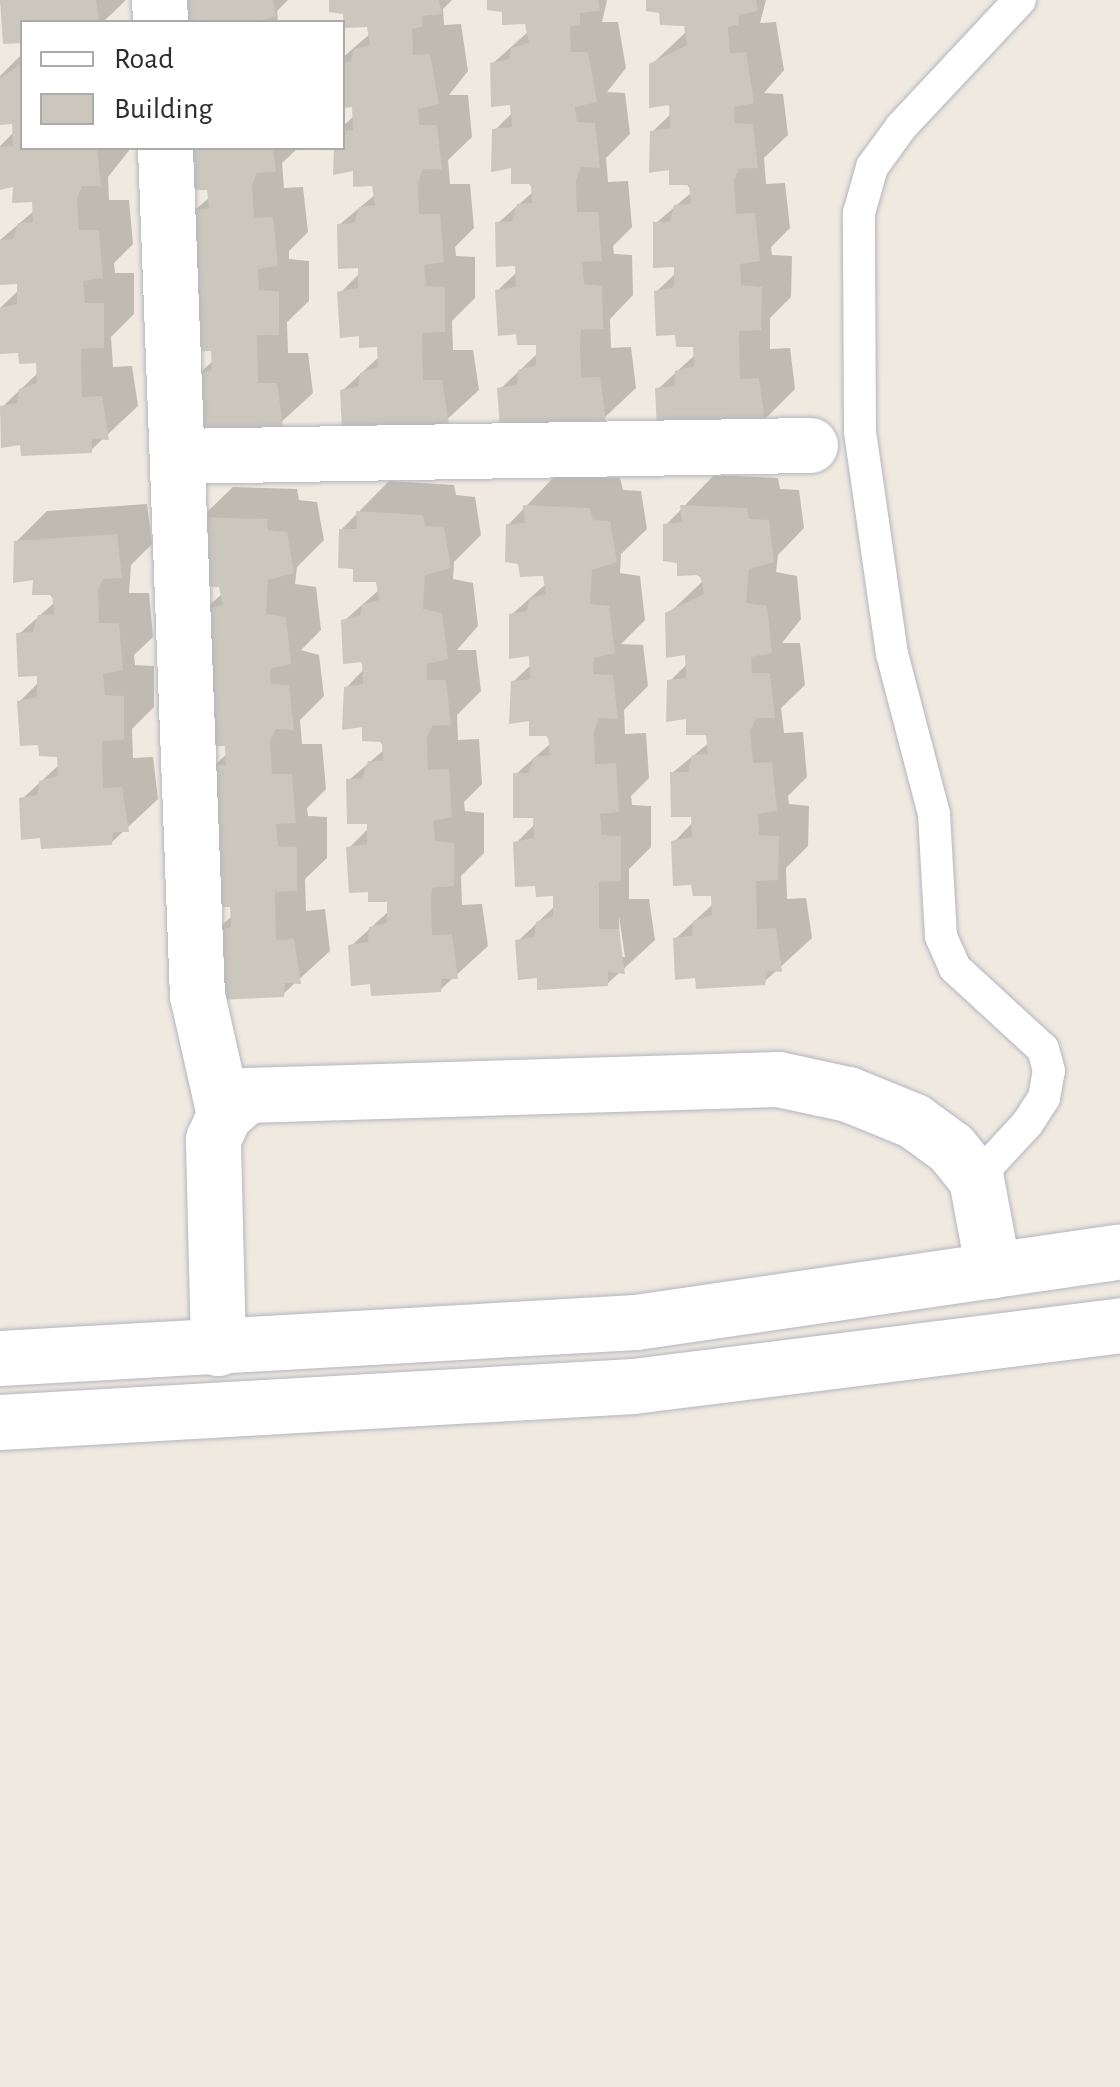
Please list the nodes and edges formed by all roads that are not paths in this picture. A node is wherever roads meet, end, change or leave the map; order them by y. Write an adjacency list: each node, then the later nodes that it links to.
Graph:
1 (1020, 0): 6 (lane)
2 (165, 150): 4 (street)
3 (810, 445): 4 (street)
4 (177, 456): 5 (street)
5 (224, 1115): 6 (street); 10 (street)
6 (976, 1179): 8 (street)
7 (1120, 1252): 8 (street)
8 (993, 1270): 10 (street)
9 (1120, 1325): 12 (street)
10 (218, 1348): 11 (street)
11 (0, 1358)
12 (0, 1422)

